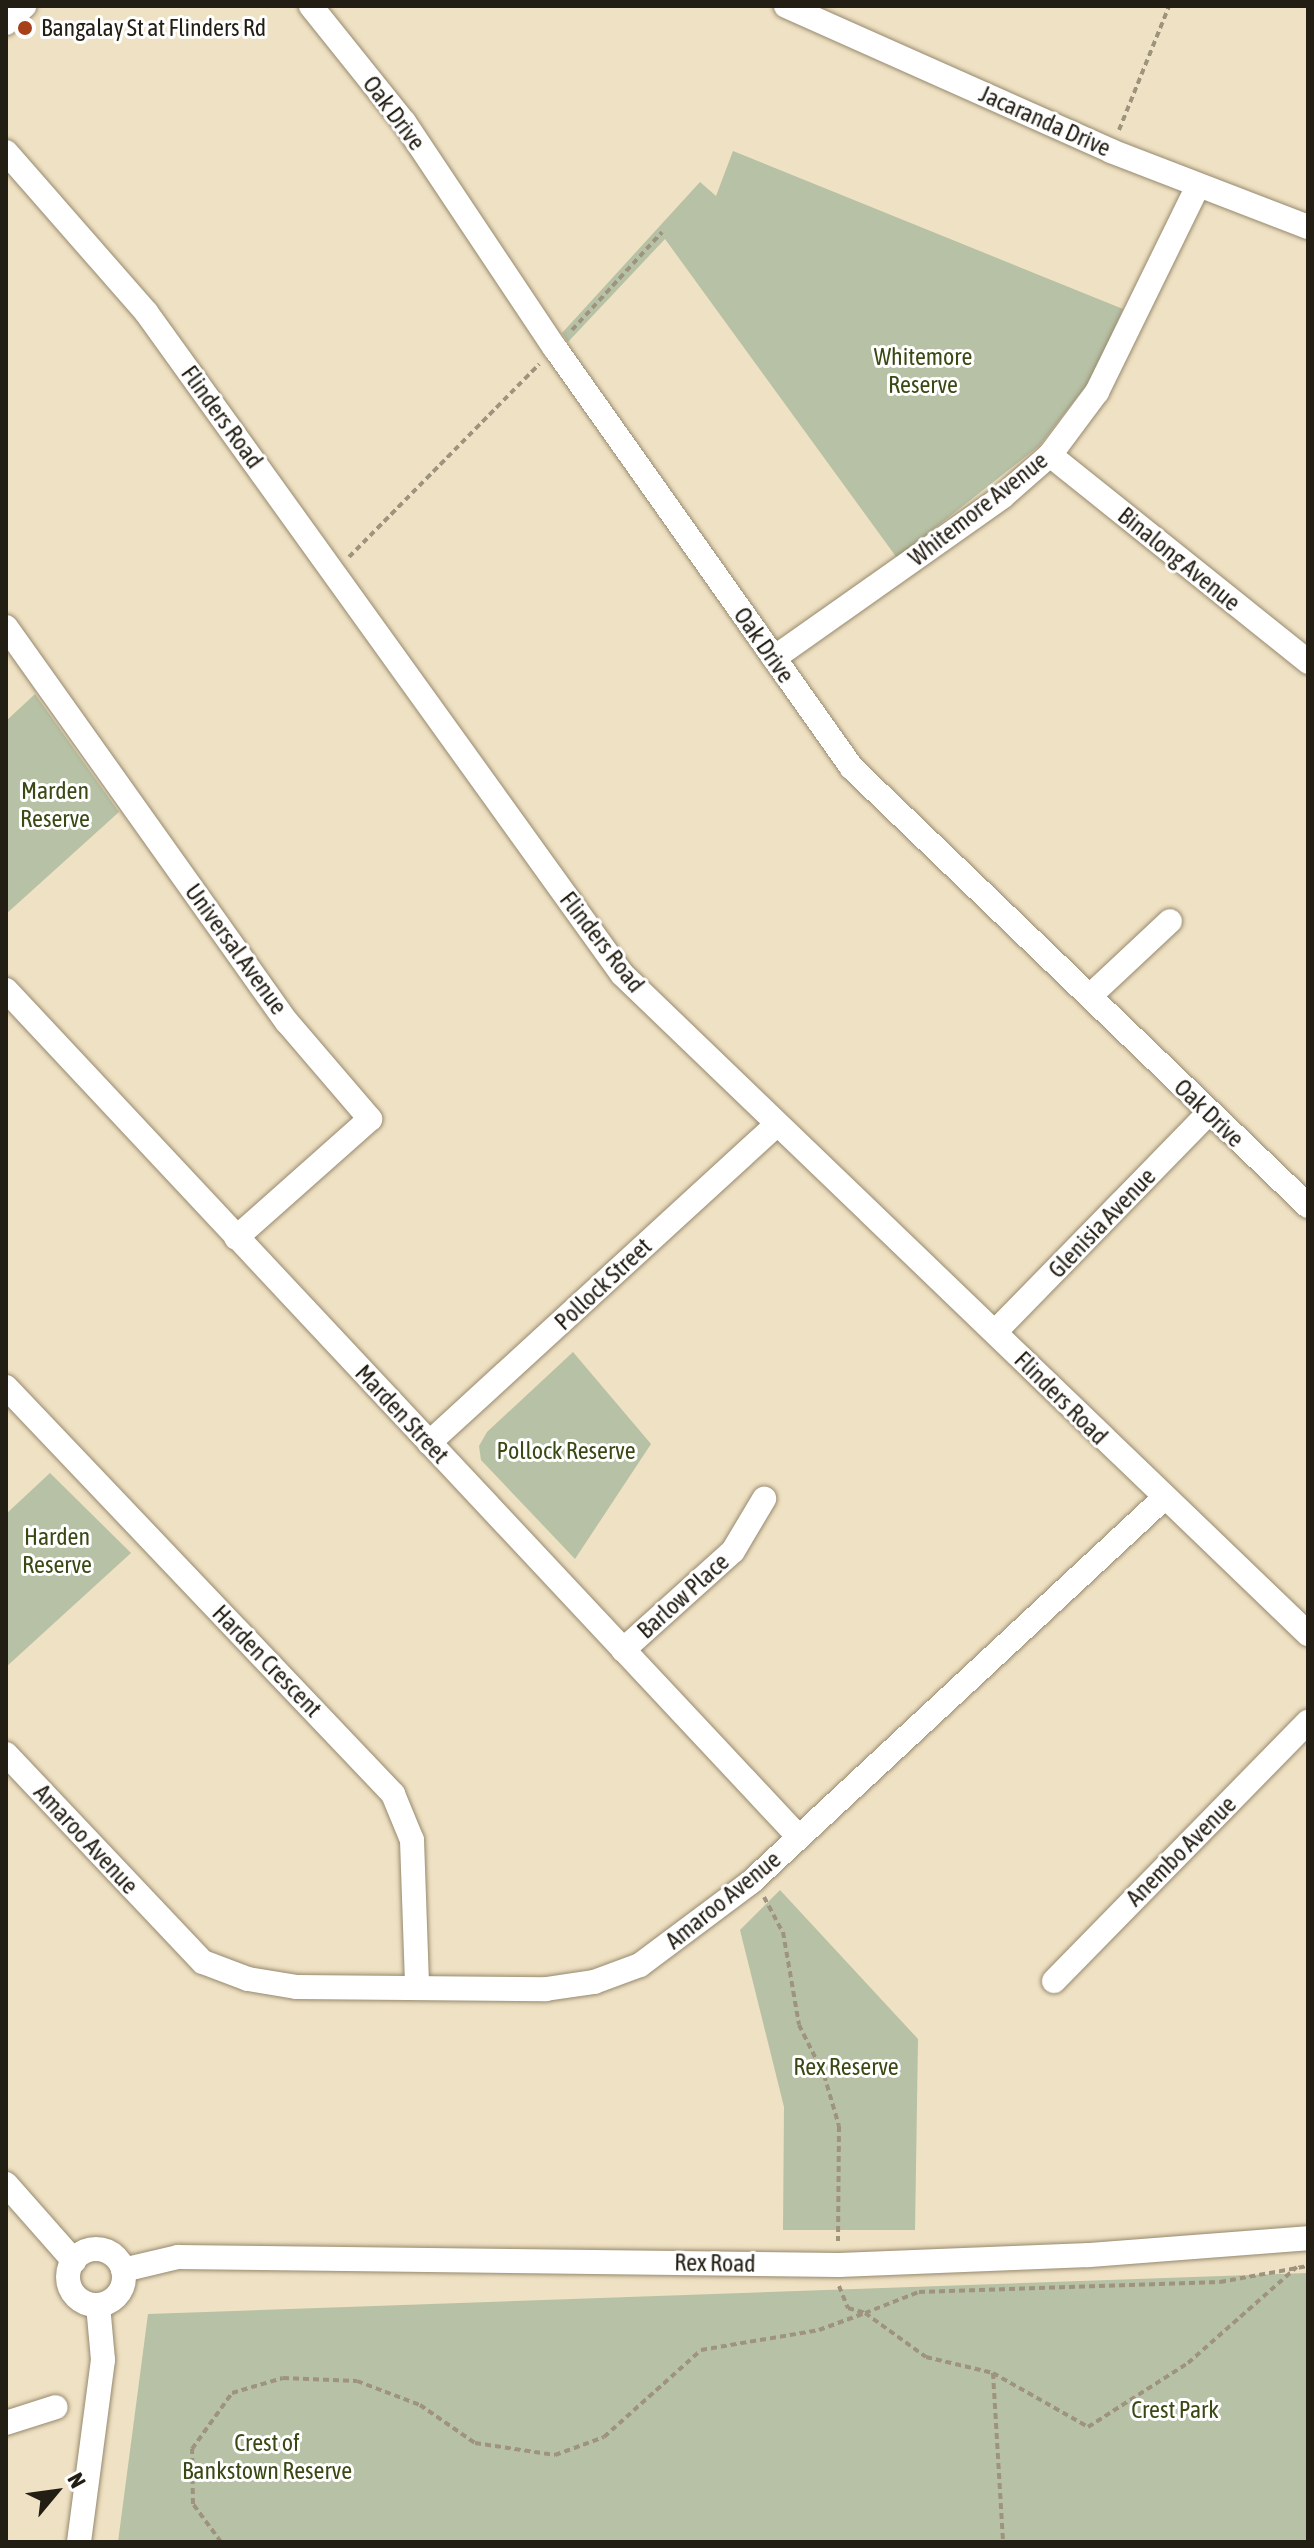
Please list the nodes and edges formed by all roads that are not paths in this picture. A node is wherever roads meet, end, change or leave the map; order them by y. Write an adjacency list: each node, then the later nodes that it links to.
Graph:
1 (24, 6): 4 (street)
2 (311, 6): 10 (street, Oak Drive)
3 (786, 6): 6 (street, Jacaranda Drive)
4 (6, 23)
5 (6, 152): 16 (street, Flinders Road)
6 (1198, 186): 7 (street, Jacaranda Drive); 8 (street, Whitemore Avenue)
7 (1308, 227)
8 (1050, 455): 10 (street, Whitemore Avenue); 11 (street, Binalong Avenue)
9 (6, 627): 18 (street, Universal Avenue)
10 (774, 658): 14 (street, Oak Drive)
11 (1308, 662)
12 (1170, 921): 14 (street)
13 (6, 990): 18 (street, Marden Street)
14 (1091, 995): 15 (street, Oak Drive)
15 (1208, 1114): 17 (street, Oak Drive); 19 (street, Glenisia Avenue)
16 (776, 1125): 19 (street, Flinders Road); 21 (street, Pollock Street)
17 (1304, 1194)
18 (236, 1238): 21 (street, Marden Street)
19 (995, 1332): 22 (street, Flinders Road)
20 (6, 1387): 30 (street, Harden Crescent)
21 (429, 1443): 25 (street, Marden Street)
22 (1164, 1498): 24 (street, Flinders Road); 28 (street, Amaroo Avenue)
23 (764, 1499): 25 (street, Barlow Place)
24 (1308, 1634)
25 (623, 1650): 28 (street, Marden Street)
26 (1308, 1722): 29 (street, Anembo Avenue)
27 (6, 1754): 30 (street, Amaroo Avenue)
28 (799, 1837): 30 (street, Amaroo Avenue)
29 (1054, 1981)
30 (417, 1986)
31 (6, 2184): 33 (street)
32 (1308, 2238): 34 (street, Rex Road)
33 (74, 2261): 34 (street); 35 (street)
34 (123, 2270): 35 (street)
35 (98, 2305): 38 (street)
36 (56, 2407): 37 (street)
37 (6, 2423)
38 (79, 2542)

